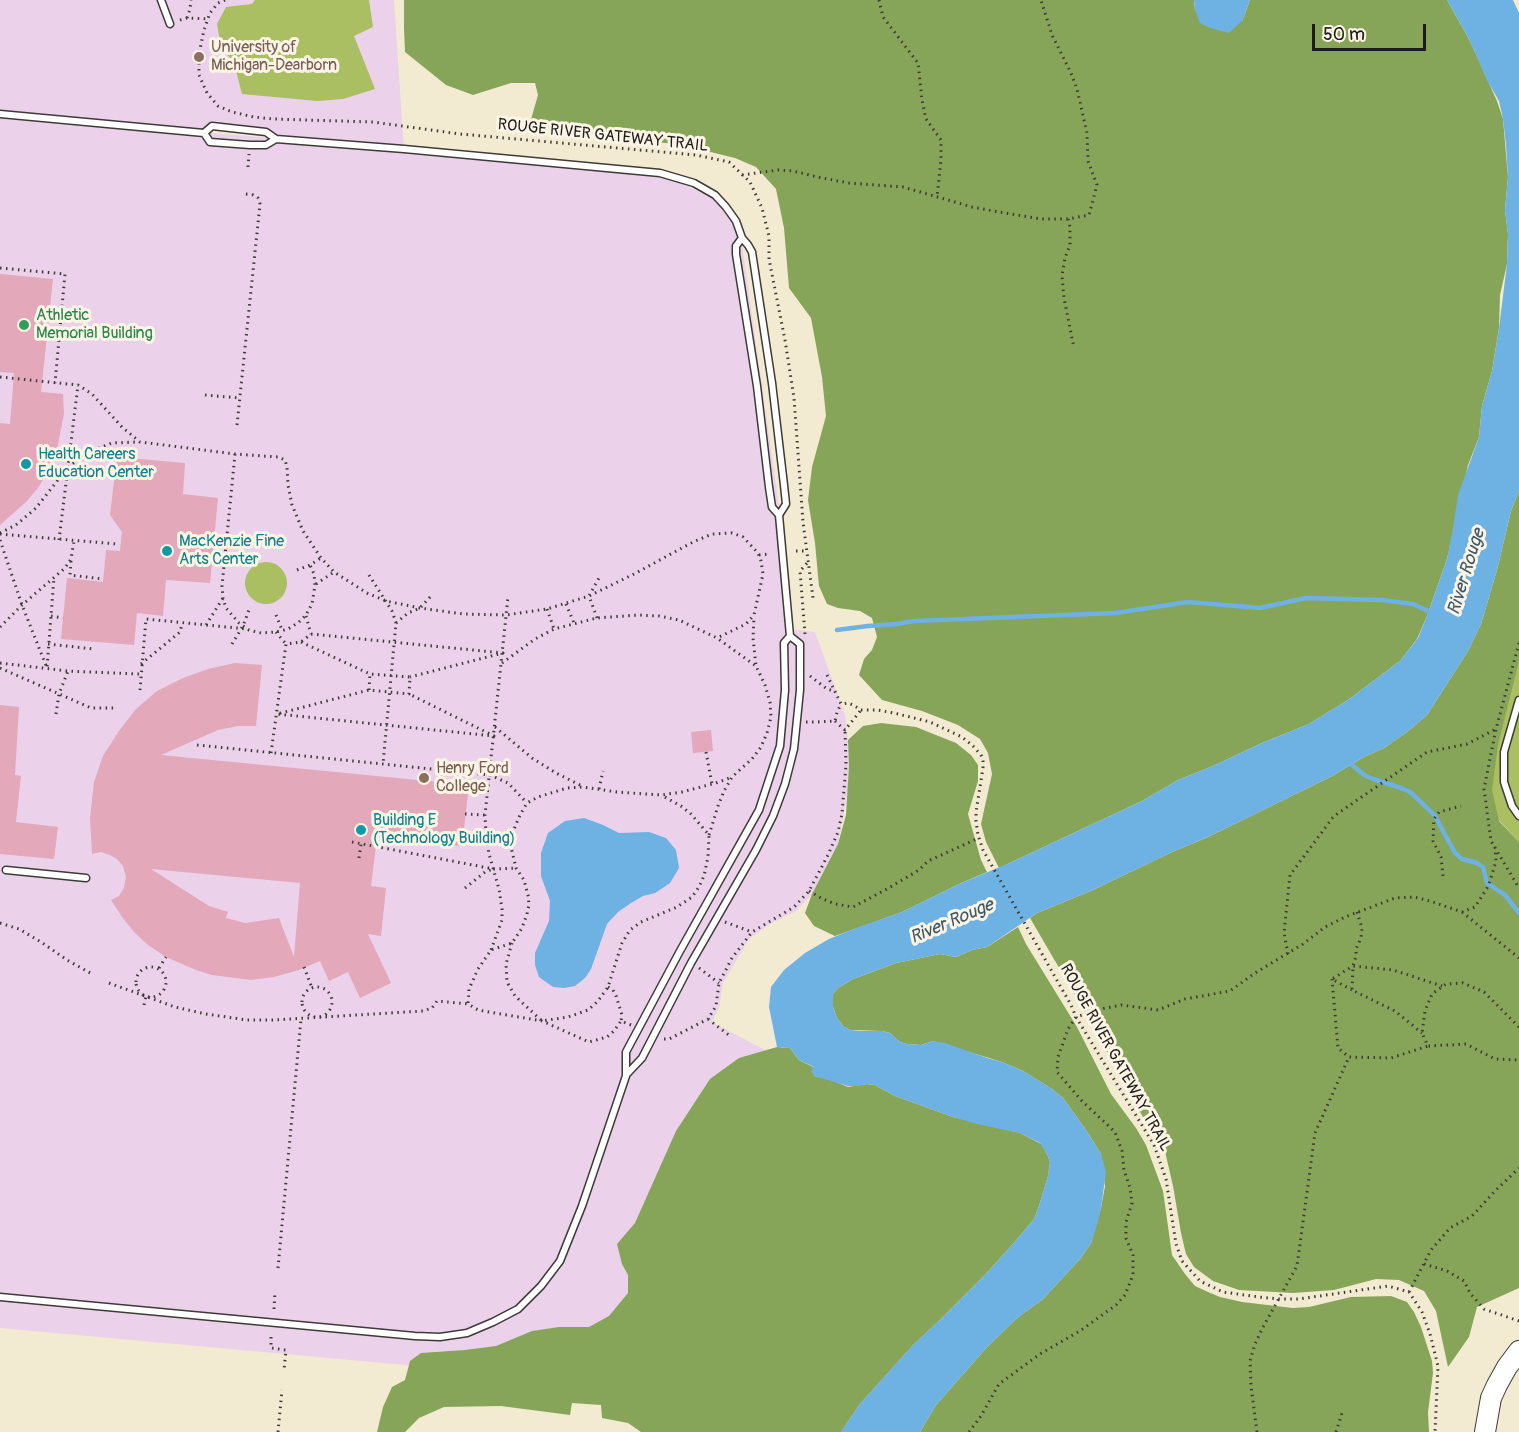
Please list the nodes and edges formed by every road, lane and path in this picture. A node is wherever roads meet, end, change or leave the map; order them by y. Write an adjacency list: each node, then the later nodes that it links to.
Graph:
1 (161, 0): 8 (lane)
2 (191, 0): 6 (path)
3 (225, 0): 7 (path, ROUGE RIVER GATEWAY TRAIL)
4 (879, 0): 16 (path)
5 (1041, 0): 17 (path)
6 (187, 18): 7 (path); 8 (path)
7 (208, 19): 14 (path, ROUGE RIVER GATEWAY TRAIL)
8 (170, 24)
9 (0, 114): 10 (lane)
10 (204, 133): 11 (lane); 11 (lane)
11 (276, 139): 18 (lane)
12 (249, 151): 13 (path)
13 (248, 167)
14 (742, 175): 16 (path); 36 (path, ROUGE RIVER GATEWAY TRAIL)
15 (245, 194): 25 (path)
16 (937, 197): 17 (path)
17 (1068, 219): 20 (path)
18 (742, 238): 30 (lane); 30 (lane)
19 (0, 268): 22 (path)
20 (1074, 348)
21 (0, 377): 22 (path)
22 (55, 383): 23 (path)
23 (78, 385): 27 (path); 29 (path)
24 (205, 395): 25 (path)
25 (240, 398): 26 (path)
26 (237, 425)
27 (140, 442): 28 (path); 29 (path)
28 (235, 454): 40 (path); 54 (path)
29 (68, 467): 31 (path); 33 (path)
30 (779, 515): 79 (lane)
31 (0, 534): 33 (path)
32 (0, 540): 58 (path)
33 (59, 540): 34 (path)
34 (74, 541): 35 (path); 41 (path)
35 (117, 544)
36 (807, 551): 37 (path); 42 (path, ROUGE RIVER GATEWAY TRAIL)
37 (796, 552)
38 (770, 554): 39 (path)
39 (759, 555): 52 (path); 65 (path)
40 (321, 558): 43 (path); 45 (path)
41 (71, 559): 48 (path); 49 (path)
42 (808, 562): 55 (path, ROUGE RIVER GATEWAY TRAIL); 81 (path)
43 (310, 566): 44 (path); 50 (path)
44 (297, 570)
45 (334, 572): 50 (path); 56 (path)
46 (369, 575): 56 (path)
47 (600, 576): 52 (path)
48 (54, 577): 58 (path); 66 (path)
49 (103, 579)
50 (315, 585): 63 (path)
51 (432, 595): 59 (path)
52 (590, 596): 57 (path); 68 (path)
53 (508, 597): 64 (path)
54 (223, 598): 72 (path); 74 (path)
55 (813, 598)
56 (386, 601): 59 (path); 70 (path)
57 (566, 603): 60 (path); 71 (path)
58 (22, 605): 73 (path); 94 (path)
59 (420, 608): 64 (path); 70 (path)
60 (547, 609): 64 (path); 75 (path)
61 (249, 610): 74 (path)
62 (276, 615): 76 (path)
63 (306, 615): 76 (path); 78 (path)
64 (506, 615): 88 (path)
65 (754, 615): 80 (path); 92 (path)
66 (51, 616): 67 (path); 84 (path)
67 (63, 618)
68 (597, 618): 71 (path); 80 (path)
69 (182, 623): 72 (path); 91 (path); 91 (path)
70 (396, 623): 83 (path)
71 (574, 623): 75 (path)
72 (206, 626): 74 (path)
73 (0, 627)
74 (242, 627): 77 (path); 85 (path)
75 (554, 629): 90 (path)
76 (282, 630): 77 (path)
77 (276, 632): 86 (path)
78 (311, 634): 82 (path); 83 (path)
79 (790, 636): 152 (lane); 189 (lane)
80 (717, 638): 92 (path)
81 (805, 640)
82 (301, 642): 86 (path); 97 (path)
83 (394, 642): 88 (path); 98 (path)
84 (48, 644): 87 (path); 94 (path)
85 (232, 644)
86 (286, 644): 113 (path)
87 (94, 649)
88 (503, 653): 90 (path); 101 (path)
89 (0, 663): 94 (path)
90 (502, 663): 117 (path)
91 (141, 664): 96 (path)
92 (756, 666): 127 (path)
93 (0, 668): 106 (path)
94 (47, 668): 95 (path)
95 (68, 671): 96 (path); 106 (path)
96 (140, 674): 102 (path)
97 (370, 674): 98 (path); 103 (path)
98 (391, 675): 101 (path); 104 (path)
99 (808, 675): 105 (path)
100 (827, 675): 105 (path)
101 (410, 677): 107 (path)
102 (140, 690)
103 (369, 690): 104 (path); 113 (path)
104 (389, 692): 107 (path); 116 (path)
105 (834, 692): 109 (path)
106 (59, 694): 110 (path); 112 (path)
107 (409, 694): 120 (path)
108 (1519, 700): 136 (lane)
109 (841, 704): 111 (path, ROUGE RIVER GATEWAY TRAIL); 114 (path)
110 (114, 708)
111 (861, 710): 118 (path); 138 (path, ROUGE RIVER GATEWAY TRAIL)
112 (56, 714)
113 (277, 714): 116 (path); 123 (path)
114 (835, 721): 115 (path); 118 (path)
115 (804, 722)
116 (386, 726): 120 (path); 124 (path)
117 (495, 727): 120 (path); 129 (path)
118 (845, 729): 149 (path)
119 (1496, 729): 157 (path)
120 (494, 736): 126 (path)
121 (197, 745): 123 (path)
122 (706, 752): 128 (path)
123 (271, 753): 124 (path)
124 (383, 764): 126 (path)
125 (603, 771): 130 (path)
126 (490, 775): 132 (path); 135 (path)
127 (732, 777): 128 (path); 137 (path)
128 (712, 784): 131 (path)
129 (584, 787): 130 (path); 132 (path)
130 (599, 789): 131 (path)
131 (661, 795): 137 (path)
132 (528, 803): 144 (path)
133 (1461, 806): 146 (path)
134 (465, 814): 135 (path)
135 (485, 815): 143 (path)
136 (1519, 816)
137 (710, 835): 169 (path)
138 (980, 838): 149 (path); 176 (path, ROUGE RIVER GATEWAY TRAIL)
139 (352, 842): 140 (path)
140 (361, 844): 142 (path); 143 (path)
141 (1495, 846): 151 (path)
142 (359, 858)
143 (494, 868): 144 (path); 148 (path); 156 (path)
144 (516, 868): 155 (path)
145 (6, 870): 147 (lane)
146 (1443, 876)
147 (86, 878)
148 (465, 888)
149 (809, 891): 154 (path)
150 (1357, 912): 151 (path); 157 (path); 161 (path)
151 (1462, 912): 159 (path)
152 (718, 918): 154 (path); 160 (lane)
153 (0, 922): 164 (path)
154 (752, 932): 167 (path)
155 (512, 943): 156 (path); 179 (path)
156 (491, 950): 173 (path)
157 (1288, 954): 176 (path)
158 (166, 957): 163 (path)
159 (1519, 958)
160 (691, 963): 167 (path); 189 (lane)
161 (1353, 966): 165 (path); 168 (path); 171 (path)
162 (304, 968): 170 (path)
163 (158, 969): 172 (path); 172 (path)
164 (92, 974)
165 (1332, 979): 171 (path); 187 (path)
166 (109, 983): 172 (path)
167 (719, 983): 178 (path)
168 (1443, 986): 182 (path); 183 (path)
169 (608, 987): 179 (path); 180 (path)
170 (312, 988): 175 (path); 175 (path)
171 (1352, 990): 183 (path)
172 (146, 996): 174 (path); 177 (path)
173 (468, 1004): 175 (path); 179 (path)
174 (144, 1005)
175 (317, 1017): 177 (path)
176 (1076, 1017): 196 (path, ROUGE RIVER GATEWAY TRAIL); 205 (path)
177 (301, 1018): 192 (path)
178 (708, 1019): 184 (path); 185 (path)
179 (542, 1021): 180 (path)
180 (621, 1021): 181 (path)
181 (633, 1026)
182 (1519, 1027)
183 (1422, 1033): 186 (path)
184 (730, 1036)
185 (658, 1037)
186 (1428, 1046): 187 (path); 188 (path)
187 (1349, 1058): 196 (path)
188 (1519, 1060)
189 (626, 1076): 195 (lane)
190 (1519, 1168): 191 (path)
191 (1424, 1264): 194 (path); 198 (path)
192 (278, 1268)
193 (275, 1292): 197 (path)
194 (1409, 1292): 196 (path, ROUGE RIVER GATEWAY TRAIL); 208 (path)
195 (0, 1297)
196 (1279, 1299): 206 (path)
197 (274, 1309)
198 (1519, 1321)
199 (271, 1336): 201 (path)
200 (1519, 1352): 209 (main road)
201 (284, 1370)
202 (282, 1390): 204 (path)
203 (1342, 1413): 207 (path)
204 (278, 1432)
205 (969, 1432)
206 (1257, 1432)
207 (1336, 1432)
208 (1435, 1432)
209 (1485, 1432)

